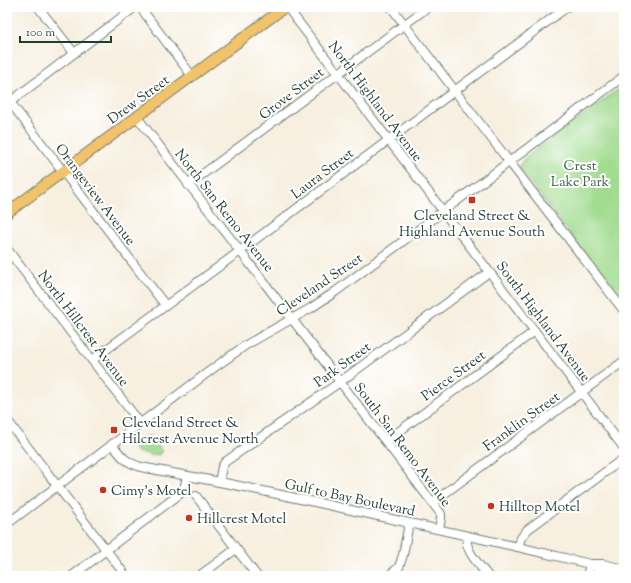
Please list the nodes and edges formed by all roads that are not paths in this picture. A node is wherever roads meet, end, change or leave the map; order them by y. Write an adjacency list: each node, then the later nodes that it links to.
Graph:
1 (38, 7): 9 (street)
2 (135, 7): 9 (street)
3 (140, 7): 11 (street)
4 (286, 7): 10 (street, North Highland Avenue); 11 (main road, Drew Street)
5 (391, 7): 8 (street)
6 (428, 7): 8 (street, Grove Street)
7 (567, 7): 13 (street, Laura Street)
8 (404, 24): 10 (street, Grove Street); 13 (street)
9 (74, 53): 14 (street)
10 (338, 74): 16 (street, North Highland Avenue); 19 (street, Grove Street)
11 (192, 76): 15 (main road, Drew Street)
12 (624, 76): 17 (street, Cleveland Street)
13 (455, 91): 16 (street, Laura Street); 17 (street)
14 (8, 100): 18 (street, Orangeview Avenue)
15 (137, 117): 18 (main road, Drew Street); 19 (street, North San Remo Avenue)
16 (389, 140): 20 (street, North Highland Avenue); 23 (street, Laura Street)
17 (510, 161): 20 (street, Cleveland Street); 26 (street)
18 (63, 172): 21 (main road, Drew Street); 25 (street, Orangeview Avenue)
19 (188, 185): 23 (street, North San Remo Avenue)
20 (443, 211): 24 (street, South Highland Avenue); 27 (street, Cleveland Street)
21 (7, 213)
22 (7, 249): 29 (street, North Hillcrest Avenue)
23 (240, 251): 25 (street, Laura Street); 27 (street, North San Remo Avenue)
24 (489, 272): 28 (street, South Highland Avenue); 31 (street, Park Street)
25 (165, 305): 29 (street, Laura Street)
26 (624, 310)
27 (292, 319): 31 (street, South San Remo Avenue); 34 (street, Cleveland Street)
28 (535, 331): 32 (street, South Highland Avenue); 35 (street, Pierce Street)
29 (92, 360): 34 (street, North Hillcrest Avenue)
30 (624, 360): 32 (street, Franklin Street)
31 (340, 382): 35 (street, South San Remo Avenue); 40 (street, Park Street)
32 (582, 392): 37 (street, South Highland Avenue); 43 (street, Franklin Street)
33 (7, 420): 41 (street)
34 (140, 423): 36 (street, Cleveland Street)
35 (386, 440): 43 (street, South San Remo Avenue)
36 (112, 444): 39 (street, Gulf to Bay Boulevard); 41 (street, Cleveland Street)
37 (624, 448)
38 (624, 458): 48 (street)
39 (187, 476): 40 (street, Gulf to Bay Boulevard); 50 (street)
40 (218, 482): 44 (street, Gulf to Bay Boulevard)
41 (57, 486): 45 (street, Cleveland Street); 50 (street)
42 (196, 496): 49 (street)
43 (433, 502): 46 (street, South San Remo Avenue)
44 (409, 523): 46 (street, Gulf to Bay Boulevard); 57 (street)
45 (7, 524)
46 (439, 529): 47 (street, Gulf to Bay Boulevard)
47 (467, 536): 48 (street, Gulf to Bay Boulevard); 58 (street)
48 (518, 547): 51 (street, Gulf to Bay Boulevard)
49 (236, 549): 55 (street); 56 (street)
50 (106, 550): 53 (street); 54 (street)
51 (590, 564): 52 (street, Gulf to Bay Boulevard); 59 (street); 60 (street, Gulf to Bay Boulevard)
52 (624, 569)
53 (72, 576)
54 (126, 576)
55 (199, 576)
56 (257, 576)
57 (388, 576)
58 (488, 576)
59 (587, 576)
60 (624, 576)

